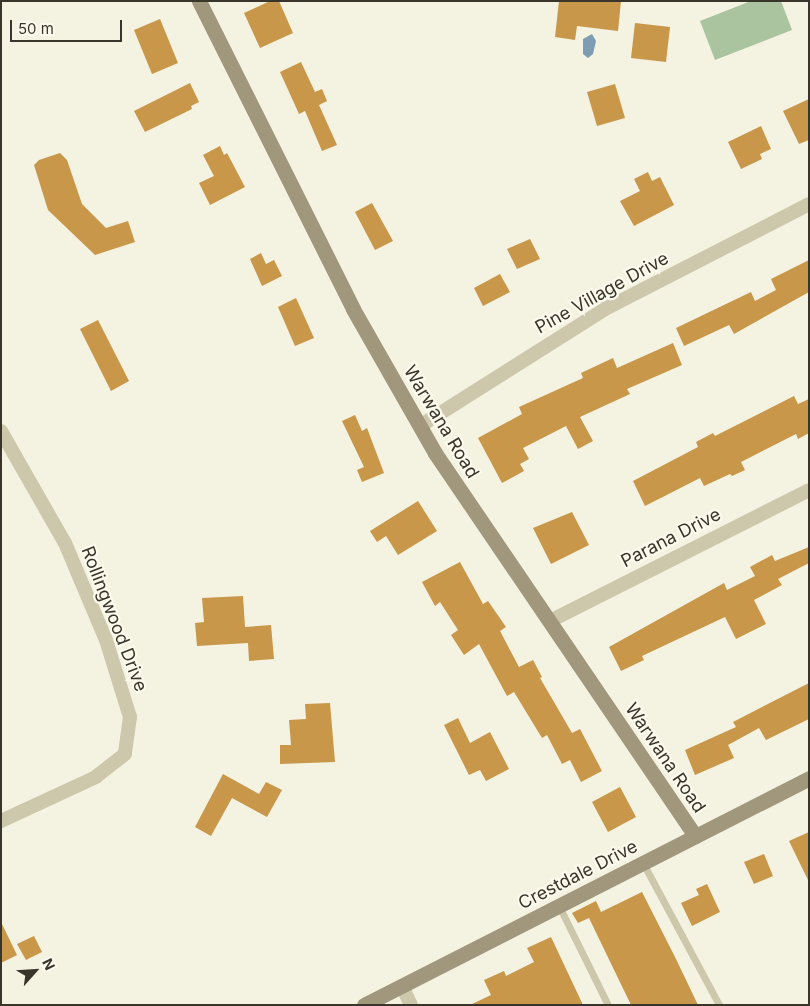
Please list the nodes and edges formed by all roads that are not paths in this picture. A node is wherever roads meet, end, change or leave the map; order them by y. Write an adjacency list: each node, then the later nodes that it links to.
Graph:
1 (199, 1): 3 (street, Warwana Road)
2 (809, 204): 3 (street, Pine Village Drive)
3 (420, 426): 6 (street, Warwana Road)
4 (1, 431): 8 (street, Rollingwood Drive)
5 (809, 490): 6 (street, Parana Drive)
6 (550, 620): 9 (street, Warwana Road)
7 (809, 778): 9 (street, Crestdale Drive)
8 (1, 821)
9 (695, 836): 10 (street, Crestdale Drive)
10 (643, 863): 11 (street, Crestdale Drive); 16 (lane)
11 (558, 906): 12 (street, Crestdale Drive); 15 (lane)
12 (402, 986): 13 (street, Crestdale Drive); 14 (street)
13 (364, 1005)
14 (411, 1005)
15 (608, 1005)
16 (718, 1005)

